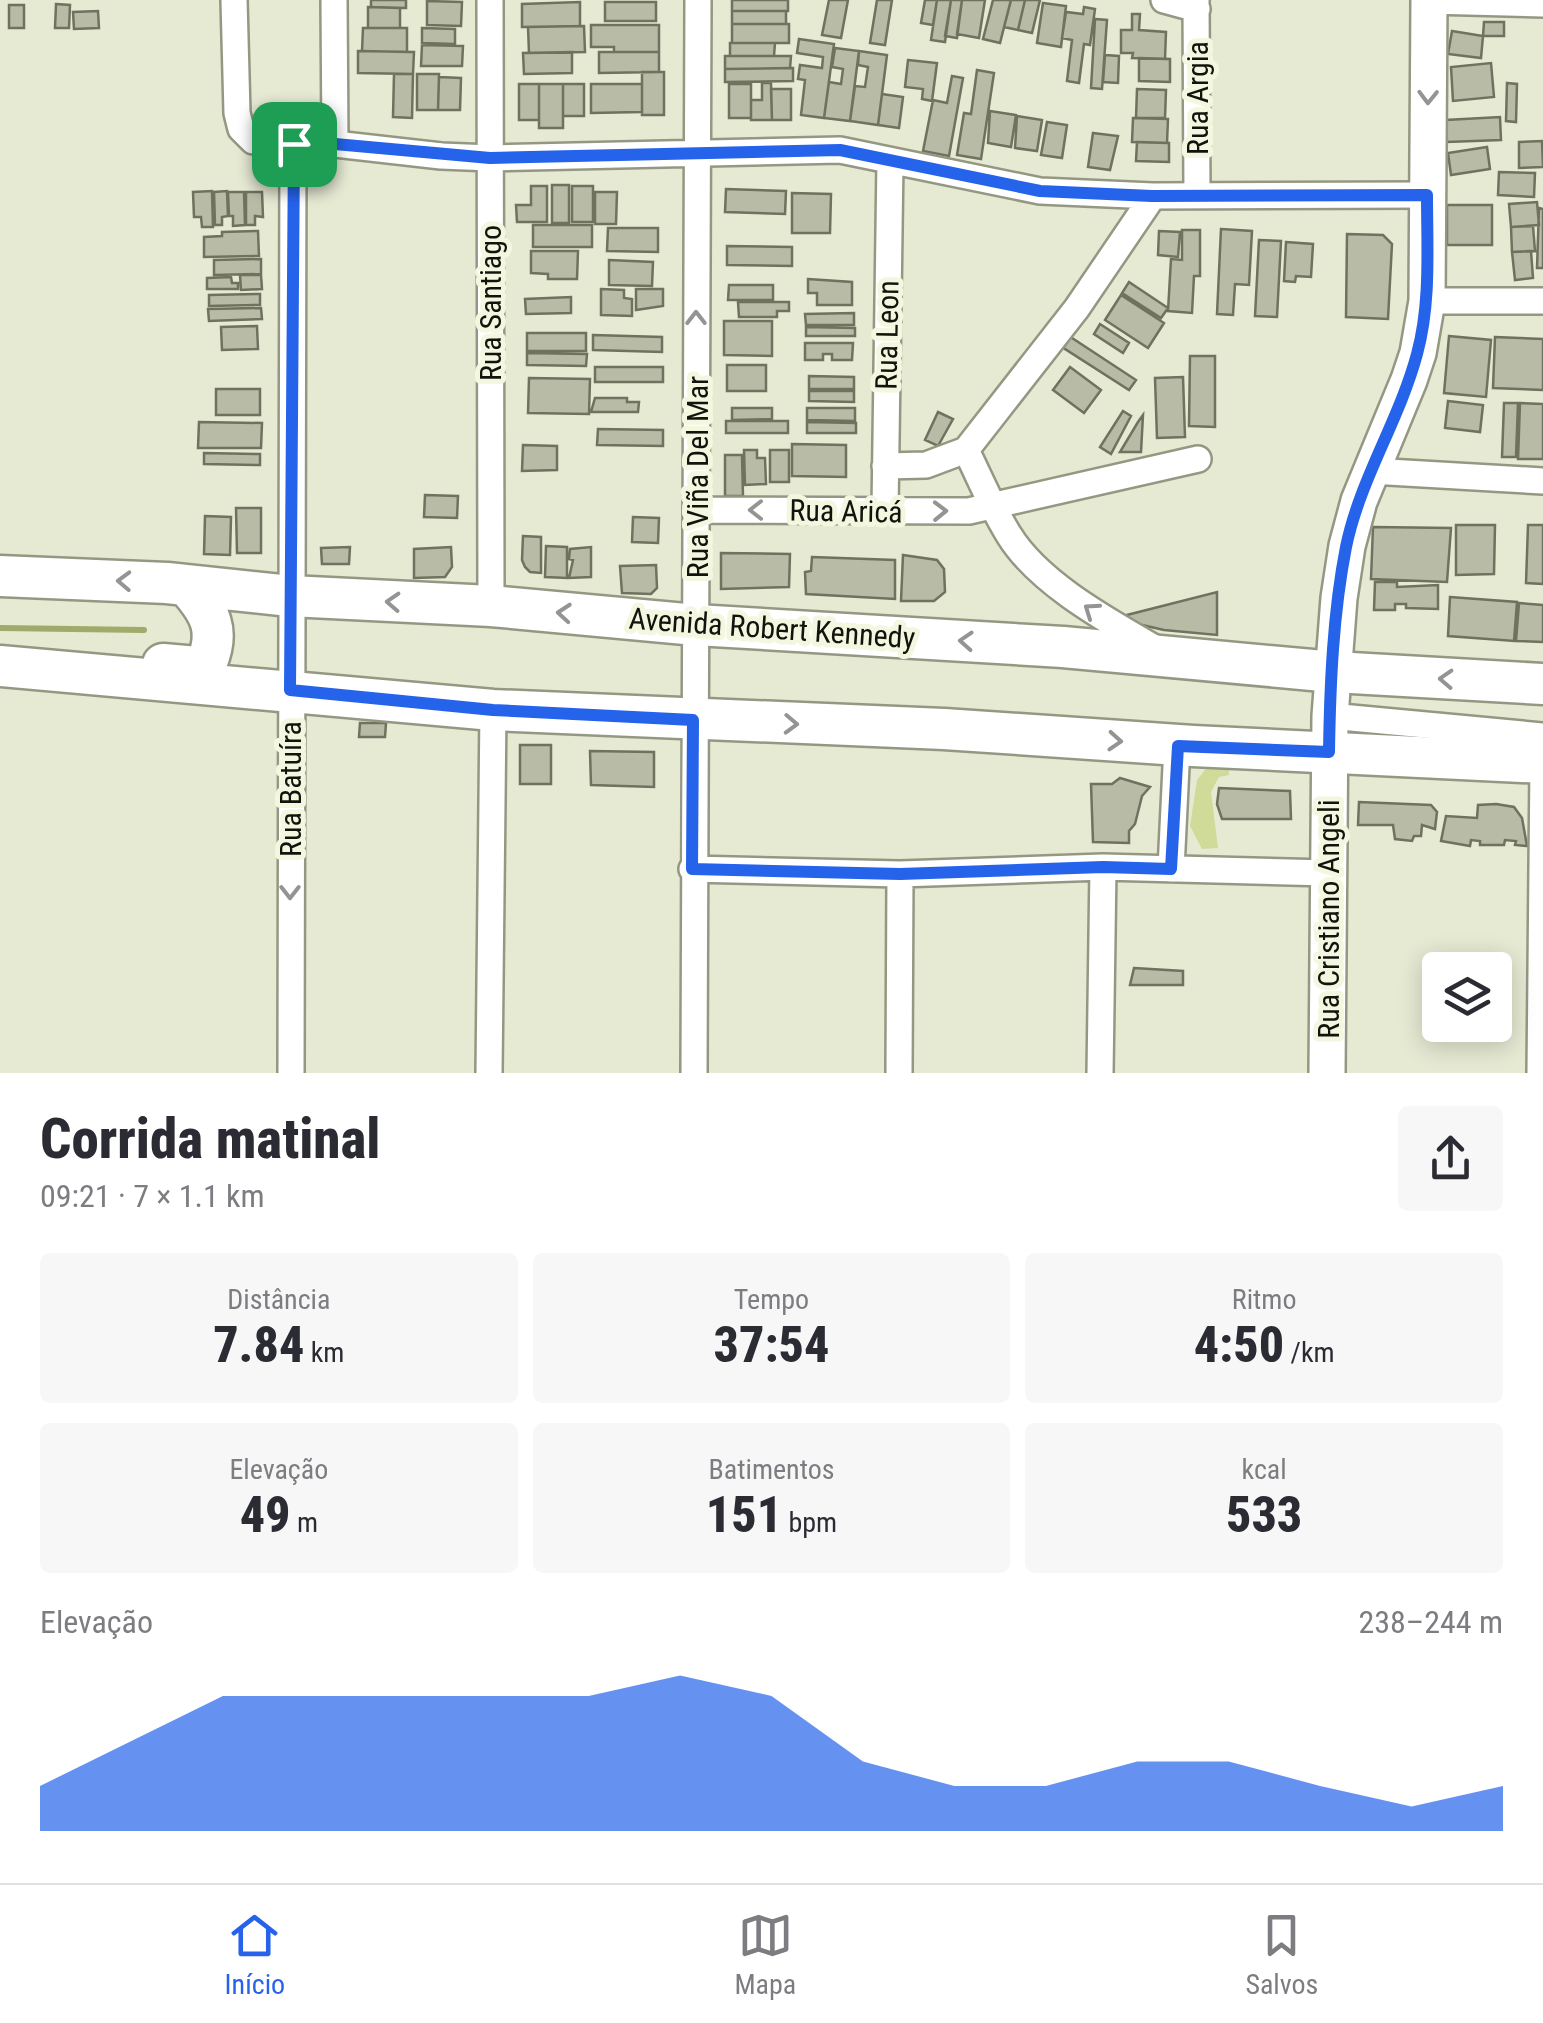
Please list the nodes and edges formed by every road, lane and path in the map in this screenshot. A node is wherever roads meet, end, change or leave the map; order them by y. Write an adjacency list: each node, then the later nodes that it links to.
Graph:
1 (234, 0): 9 (street)
2 (334, 0): 10 (street)
3 (490, 0): 12 (street, Rua Santiago)
4 (698, 0): 11 (street, Rua Viña Del Mar)
5 (1164, 0): 7 (street)
6 (1429, 1): 8 (street); 14 (street, Rua Cristiano Angeli, one-way to 14)
7 (1196, 4): 16 (street, Rua Argia)
8 (1543, 4)
9 (294, 144): 10 (street); 29 (street, Rua Batuíra)
10 (335, 144): 12 (street)
11 (697, 152): 12 (street); 13 (street); 25 (street, Rua Viña Del Mar, one-way to 11)
12 (490, 158): 30 (street, Rua Santiago)
13 (890, 161): 15 (street); 21 (street, Rua Leon)
14 (1427, 195): 16 (street); 17 (street, Rua Cristiano Angeli)
15 (1152, 196): 16 (street); 19 (street)
16 (1197, 196)
17 (1427, 301): 18 (street); 22 (street, Rua Cristiano Angeli)
18 (1543, 302)
19 (966, 450): 21 (street, Rua Aricá); 24 (street)
20 (1198, 459): 24 (street, Rua Aricá)
21 (885, 466): 26 (street, Rua Leon)
22 (1371, 471): 23 (street); 34 (street, Rua Cristiano Angeli)
23 (1543, 480)
24 (994, 506): 26 (street, Rua Aricá, one-way to 24); 32 (street, one-way to 24)
25 (697, 510): 26 (street, Rua Aricá, one-way to 25); 31 (street, Rua Viña Del Mar)
26 (885, 510)
27 (0, 576): 28 (main road, Avenida Robert Kennedy, one-way to 27)
28 (188, 587): 29 (main road, Avenida Robert Kennedy); 33 (main road)
29 (290, 596): 30 (main road, Avenida Robert Kennedy, one-way to 29); 36 (street, Rua Batuíra)
30 (491, 606): 31 (main road, Avenida Robert Kennedy, one-way to 30)
31 (696, 625): 32 (main road, Avenida Robert Kennedy, one-way to 31); 38 (street, Rua Viña Del Mar)
32 (1175, 660): 34 (main road, Avenida Robert Kennedy)
33 (6, 666): 36 (main road)
34 (1334, 672): 35 (main road, Avenida Robert Kennedy, one-way to 34); 39 (street, Rua Cristiano Angeli)
35 (1543, 684)
36 (290, 690): 37 (main road); 48 (street, Rua Batuíra, one-way to 48)
37 (493, 710): 38 (main road); 49 (street)
38 (693, 720): 41 (main road, one-way to 41); 44 (street, Rua Viña Del Mar)
39 (1329, 734): 40 (street); 41 (main road); 42 (main road); 46 (street, Rua Cristiano Angeli)
40 (1543, 736)
41 (1178, 746): 45 (street)
42 (1543, 763): 54 (street)
43 (1103, 867): 45 (street); 47 (street); 52 (street)
44 (692, 869): 47 (street); 50 (street, Rua Viña Del Mar)
45 (1171, 869): 46 (street)
46 (1328, 872): 53 (street, Rua Cristiano Angeli)
47 (900, 874): 51 (street)
48 (291, 1073)
49 (489, 1073)
50 (694, 1073)
51 (900, 1073)
52 (1100, 1073)
53 (1327, 1073)
54 (1540, 1073)

